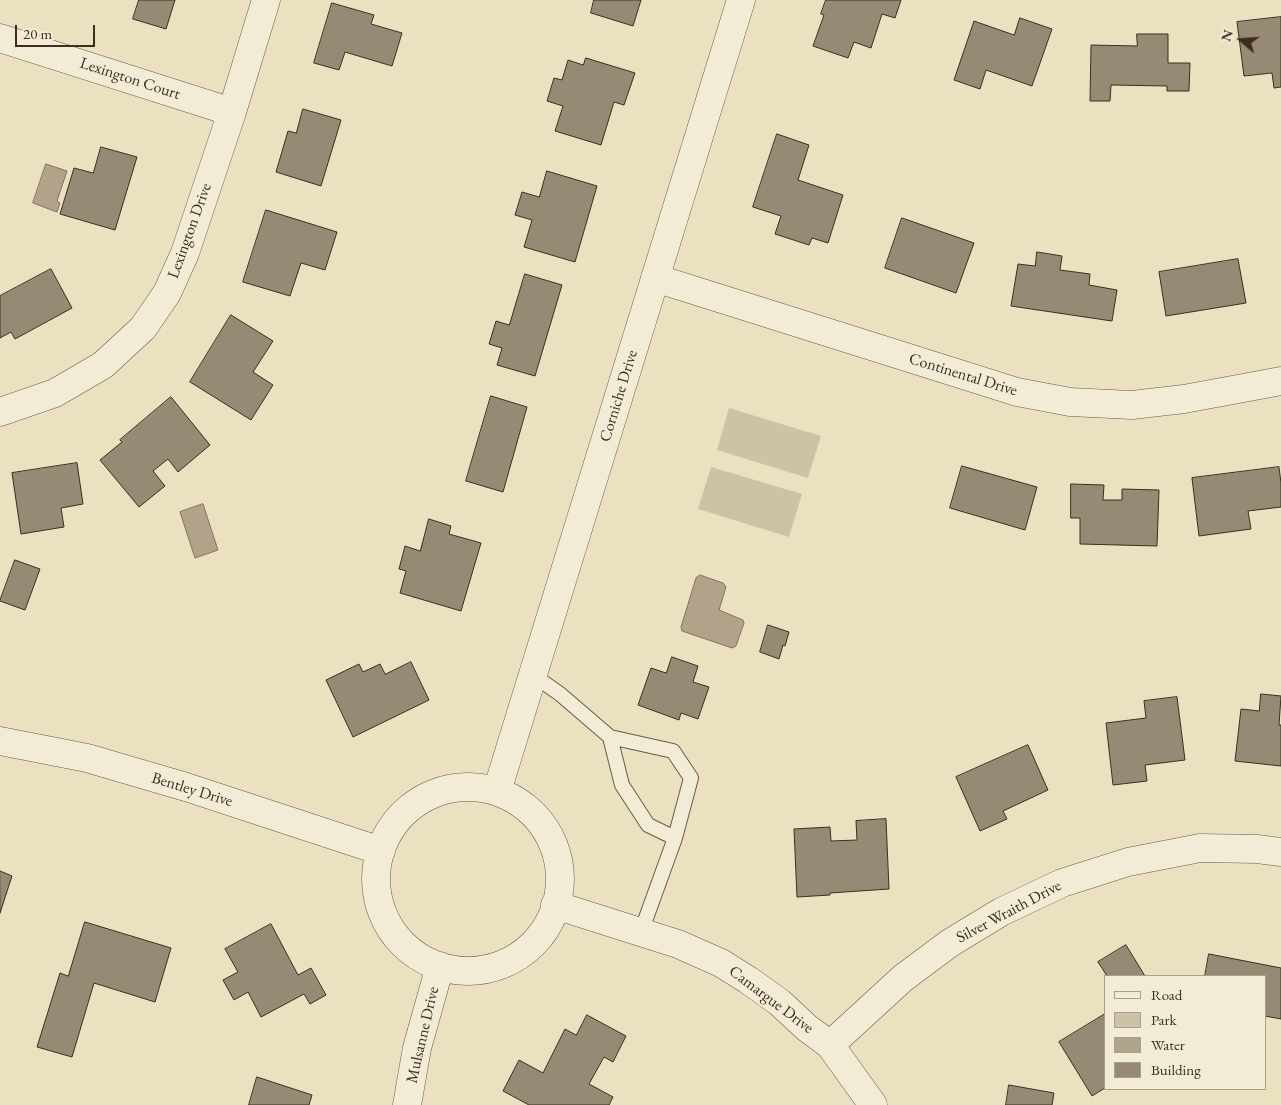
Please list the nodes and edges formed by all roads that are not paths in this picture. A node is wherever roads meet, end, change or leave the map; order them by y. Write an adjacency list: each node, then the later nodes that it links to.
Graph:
1 (266, 0): 4 (street, Lexington Drive)
2 (741, 0): 5 (street, Corniche Drive)
3 (0, 38): 4 (street, Lexington Court)
4 (232, 112): 7 (street, Lexington Drive)
5 (655, 278): 6 (street, Continental Drive); 8 (street, Corniche Drive)
6 (1281, 382)
7 (0, 412)
8 (533, 675): 9 (lane); 11 (street, Corniche Drive)
9 (610, 737): 12 (lane); 12 (lane)
10 (0, 741): 13 (street, Bentley Drive)
11 (497, 791): 13 (street); 15 (street)
12 (675, 838): 16 (lane)
13 (381, 851): 17 (street)
14 (1281, 852): 18 (street, Silver Wraith Drive)
15 (555, 905): 16 (street, Camargue Drive); 17 (street)
16 (641, 932): 18 (street, Camargue Drive)
17 (440, 966): 19 (street, Mulsanne Drive)
18 (830, 1045): 20 (street, Camargue Drive)
19 (407, 1105)
20 (873, 1105)

